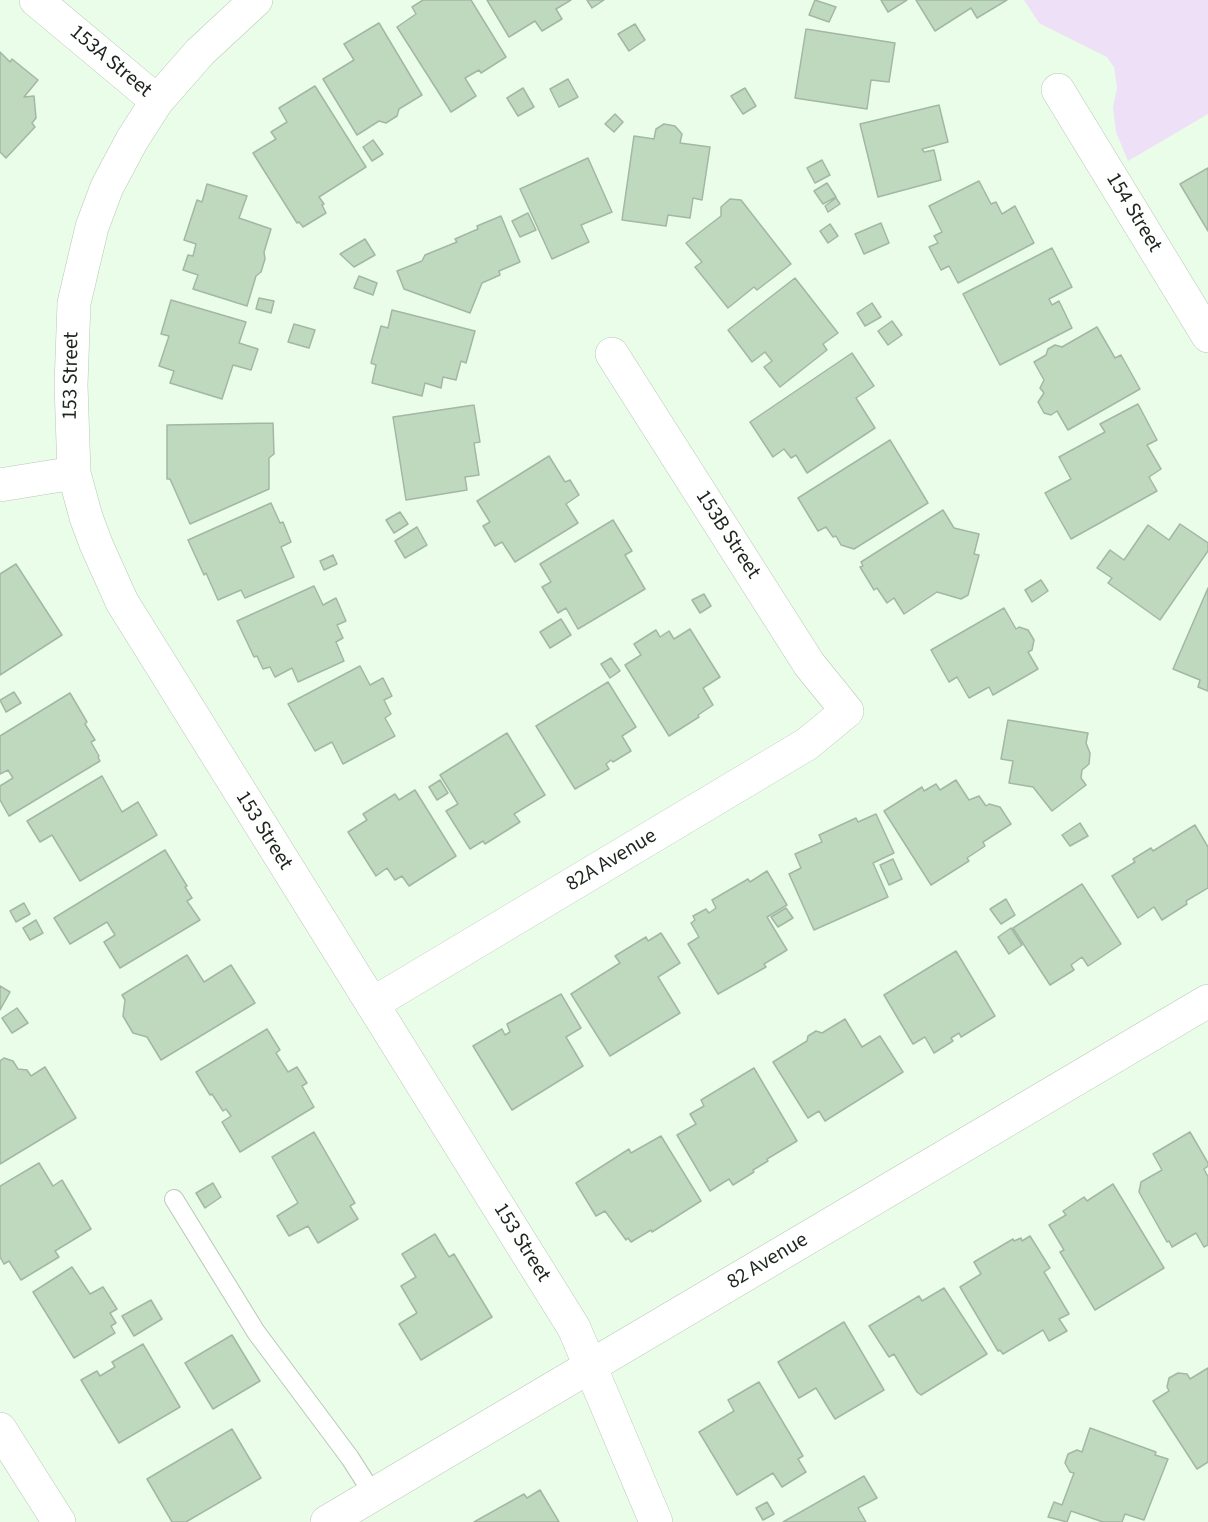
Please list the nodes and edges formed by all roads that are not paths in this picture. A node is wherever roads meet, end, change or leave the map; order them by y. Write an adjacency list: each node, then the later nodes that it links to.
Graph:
1 (36, 0): 4 (street, 153A Street)
2 (256, 0): 4 (street, 153 Street)
3 (1058, 90): 5 (street, 154 Street)
4 (157, 101): 7 (street, 153 Street)
5 (1208, 336)
6 (612, 354): 9 (street, 153B Street)
7 (74, 473): 8 (street); 11 (street, 153 Street)
8 (0, 485)
9 (847, 711): 11 (street, 82A Avenue)
10 (1208, 1001): 13 (street, 82 Avenue)
11 (372, 1005): 13 (street, 153 Street)
12 (174, 1199): 15 (lane)
13 (591, 1366): 15 (street, 82 Avenue); 18 (street, 153 Street)
14 (0, 1429): 16 (street)
15 (373, 1494): 17 (street, 82 Avenue)
16 (59, 1522)
17 (327, 1522)
18 (657, 1522)

